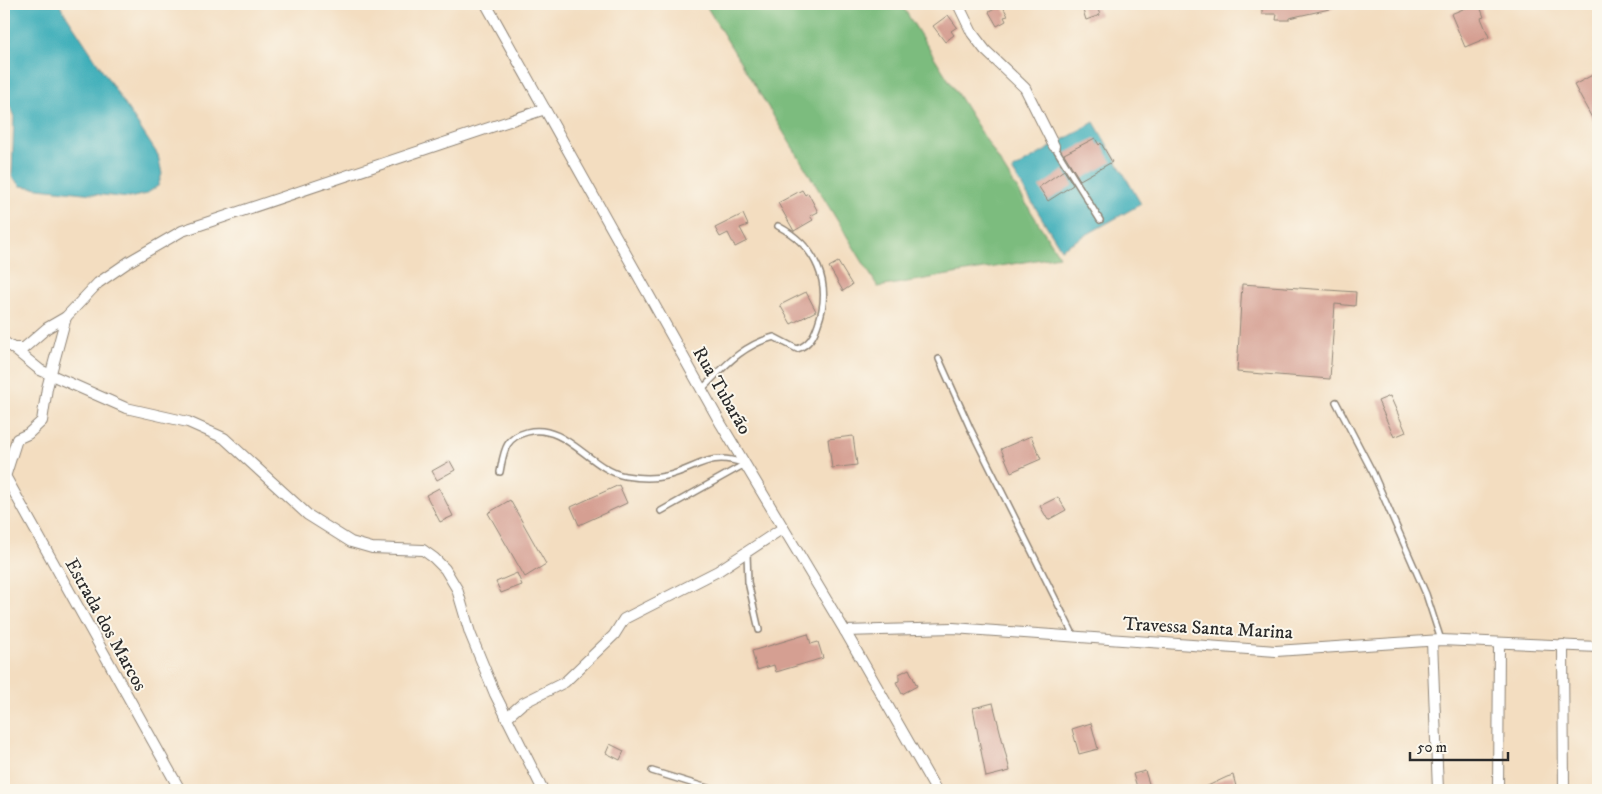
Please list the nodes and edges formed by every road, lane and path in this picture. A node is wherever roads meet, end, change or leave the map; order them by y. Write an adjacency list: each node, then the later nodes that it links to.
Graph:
1 (486, 4): 3 (street, Rua Tubarão)
2 (958, 4): 4 (street)
3 (545, 109): 7 (street); 12 (street, Rua Tubarão)
4 (1054, 146): 5 (lane)
5 (1100, 220)
6 (778, 226): 12 (lane)
7 (66, 317): 9 (street); 11 (street)
8 (4, 342): 9 (street)
9 (13, 348): 11 (street)
10 (939, 359): 22 (lane)
11 (52, 375): 16 (street); 27 (street)
12 (702, 389): 14 (street, Rua Tubarão)
13 (1336, 402): 23 (lane)
14 (745, 464): 15 (lane); 17 (lane); 18 (street, Rua Tubarão)
15 (500, 472)
16 (4, 475): 29 (street, Estrada dos Marcos)
17 (660, 510)
18 (783, 528): 19 (street); 21 (street, Rua Tubarão)
19 (747, 553): 20 (lane); 27 (street)
20 (758, 630)
21 (845, 631): 22 (street, Travessa Santa Marina); 32 (street, Rua Tubarão)
22 (1074, 637): 23 (street, Travessa Santa Marina)
23 (1437, 640): 24 (street, Travessa Santa Marina); 33 (street)
24 (1499, 643): 25 (street, Travessa Santa Marina); 34 (street)
25 (1563, 645): 26 (street, Travessa Santa Marina); 35 (street)
26 (1598, 647)
27 (506, 718): 30 (street)
28 (652, 771): 31 (lane)
29 (180, 790)
30 (543, 790)
31 (714, 790)
32 (936, 790)
33 (1438, 790)
34 (1498, 790)
35 (1564, 790)

